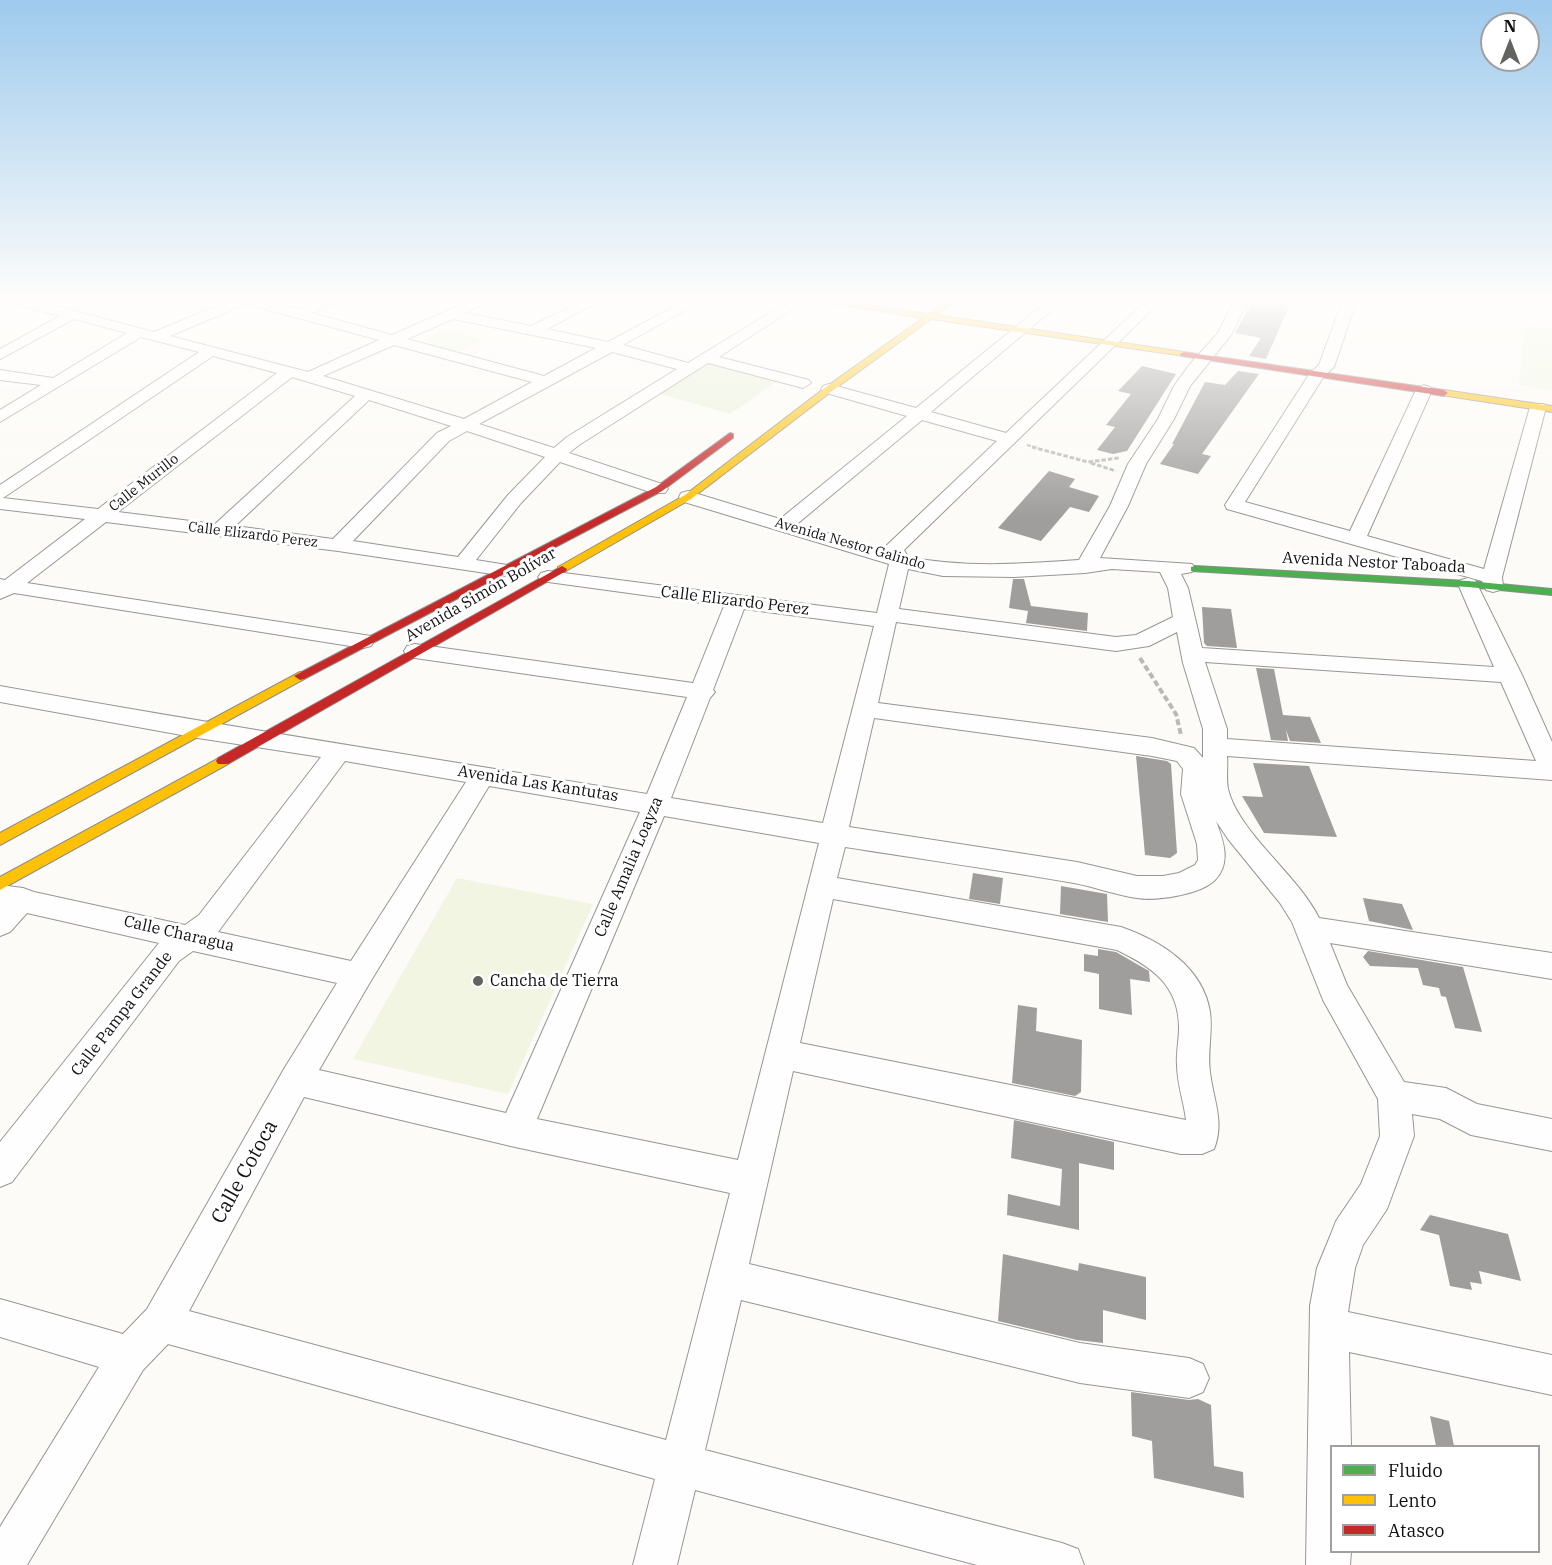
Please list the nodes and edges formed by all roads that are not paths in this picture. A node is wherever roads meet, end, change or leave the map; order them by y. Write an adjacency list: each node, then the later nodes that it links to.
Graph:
1 (73, 372): 19 (street)
2 (180, 372): 32 (street)
3 (289, 372): 16 (street); 35 (street, Calle Murillo)
4 (320, 372): 16 (street)
5 (514, 372): 18 (street)
6 (563, 372): 18 (street)
7 (684, 372): 30 (street)
8 (770, 372): 17 (street)
9 (853, 372): 20 (street, Avenida Simón Bolívar)
10 (968, 372): 25 (street)
11 (1079, 372): 29 (street)
12 (1193, 372): 42 (street)
13 (1311, 372): 14 (street)
14 (1318, 373): 21 (street); 38 (street)
15 (0, 375): 19 (street)
16 (309, 377): 22 (street)
17 (807, 380): 23 (street)
18 (546, 381): 27 (street)
19 (56, 382): 26 (street)
20 (828, 390): 25 (street); 33 (street, Avenida Simón Bolívar)
21 (1424, 390): 24 (street); 38 (street)
22 (365, 394): 27 (street); 37 (street)
23 (784, 397)
24 (1545, 408): 46 (street)
25 (918, 413): 29 (street); 36 (street)
26 (0, 417)
27 (466, 425): 30 (street); 39 (street)
28 (745, 425): 31 (street, Avenida Simón Bolívar)
29 (1009, 439): 40 (street)
30 (554, 456): 31 (street); 41 (street)
31 (659, 489): 33 (street); 44 (street, Avenida Simón Bolívar)
32 (0, 492)
33 (688, 497): 36 (street, Avenida Nestor Galindo); 45 (street, Avenida Simón Bolívar)
34 (0, 503): 35 (street, Calle Elizardo Perez)
35 (102, 516): 37 (street, Calle Elizardo Perez); 48 (street, Calle Murillo)
36 (784, 525): 40 (street, Avenida Nestor Galindo)
37 (219, 531): 39 (street, Calle Elizardo Perez)
38 (1356, 540): 46 (street)
39 (338, 545): 41 (street, Calle Elizardo Perez)
40 (900, 561): 42 (street, Avenida Nestor Galindo); 51 (street)
41 (463, 563): 44 (street, Calle Elizardo Perez)
42 (1085, 567): 43 (street, Avenida Nestor Galindo)
43 (1182, 568): 47 (street, Avenida Nestor Taboada); 52 (street)
44 (506, 570): 53 (street, Avenida Simón Bolívar)
45 (548, 577): 50 (street, Calle Elizardo Perez); 54 (street, Avenida Simón Bolívar)
46 (1492, 582): 47 (street, Avenida Nestor Taboada); 49 (street, Avenida Nestor Taboada)
47 (1468, 584): 56 (street)
48 (3, 588): 53 (street)
49 (1552, 592)
50 (737, 601): 51 (street, Calle Elizardo Perez); 57 (street, Calle Amalia Loayza)
51 (887, 617): 52 (street, Calle Elizardo Perez); 59 (street)
52 (1185, 620): 55 (street)
53 (363, 641): 61 (street, Avenida Simón Bolívar)
54 (415, 651): 57 (street); 62 (street, Avenida Simón Bolívar)
55 (1192, 654): 56 (street); 63 (street)
56 (1511, 675): 60 (street)
57 (703, 692): 67 (street, Calle Amalia Loayza)
58 (0, 694): 61 (street, Avenida Las Kantutas)
59 (865, 709): 68 (street); 68 (street, Avenida Las Kantutas)
60 (1543, 726): 65 (street)
61 (198, 730): 62 (street, Avenida Las Kantutas); 69 (street, Avenida Simón Bolívar)
62 (262, 740): 64 (street, Avenida Las Kantutas); 71 (street, Avenida Simón Bolívar)
63 (1216, 747): 65 (street); 73 (street)
64 (339, 751): 66 (street, Avenida Las Kantutas); 74 (street, Calle Pampa Grande)
65 (1552, 770)
66 (483, 775): 67 (street, Avenida Las Kantutas); 76 (street, Calle Cotoca)
67 (656, 804): 68 (street, Avenida Las Kantutas); 80 (street, Calle Amalia Loayza)
68 (833, 834): 70 (street)
69 (4, 836)
70 (820, 886): 77 (street); 77 (street)
71 (8, 893): 72 (street); 74 (street, Calle Charagua)
72 (0, 924)
73 (1310, 929): 75 (street); 79 (street)
74 (190, 937): 76 (street, Calle Charagua); 82 (street, Calle Pampa Grande)
75 (1552, 966)
76 (358, 975): 78 (street, Calle Cotoca)
77 (780, 1054): 83 (street)
78 (296, 1080): 80 (street); 86 (street, Calle Cotoca)
79 (1394, 1096): 81 (street); 87 (street)
80 (515, 1131): 83 (street)
81 (1552, 1135)
82 (0, 1170)
83 (751, 1180): 84 (street)
84 (727, 1278): 90 (street); 91 (street)
85 (0, 1318): 88 (street)
86 (161, 1323): 88 (street, Calle Cotoca); 91 (street)
87 (1330, 1328): 89 (street); 95 (street)
88 (129, 1356): 92 (street, Calle Cotoca)
89 (1552, 1375)
90 (1189, 1378)
91 (680, 1466): 93 (street); 94 (street)
92 (2, 1565)
93 (655, 1565)
94 (1062, 1565)
95 (1328, 1565)

